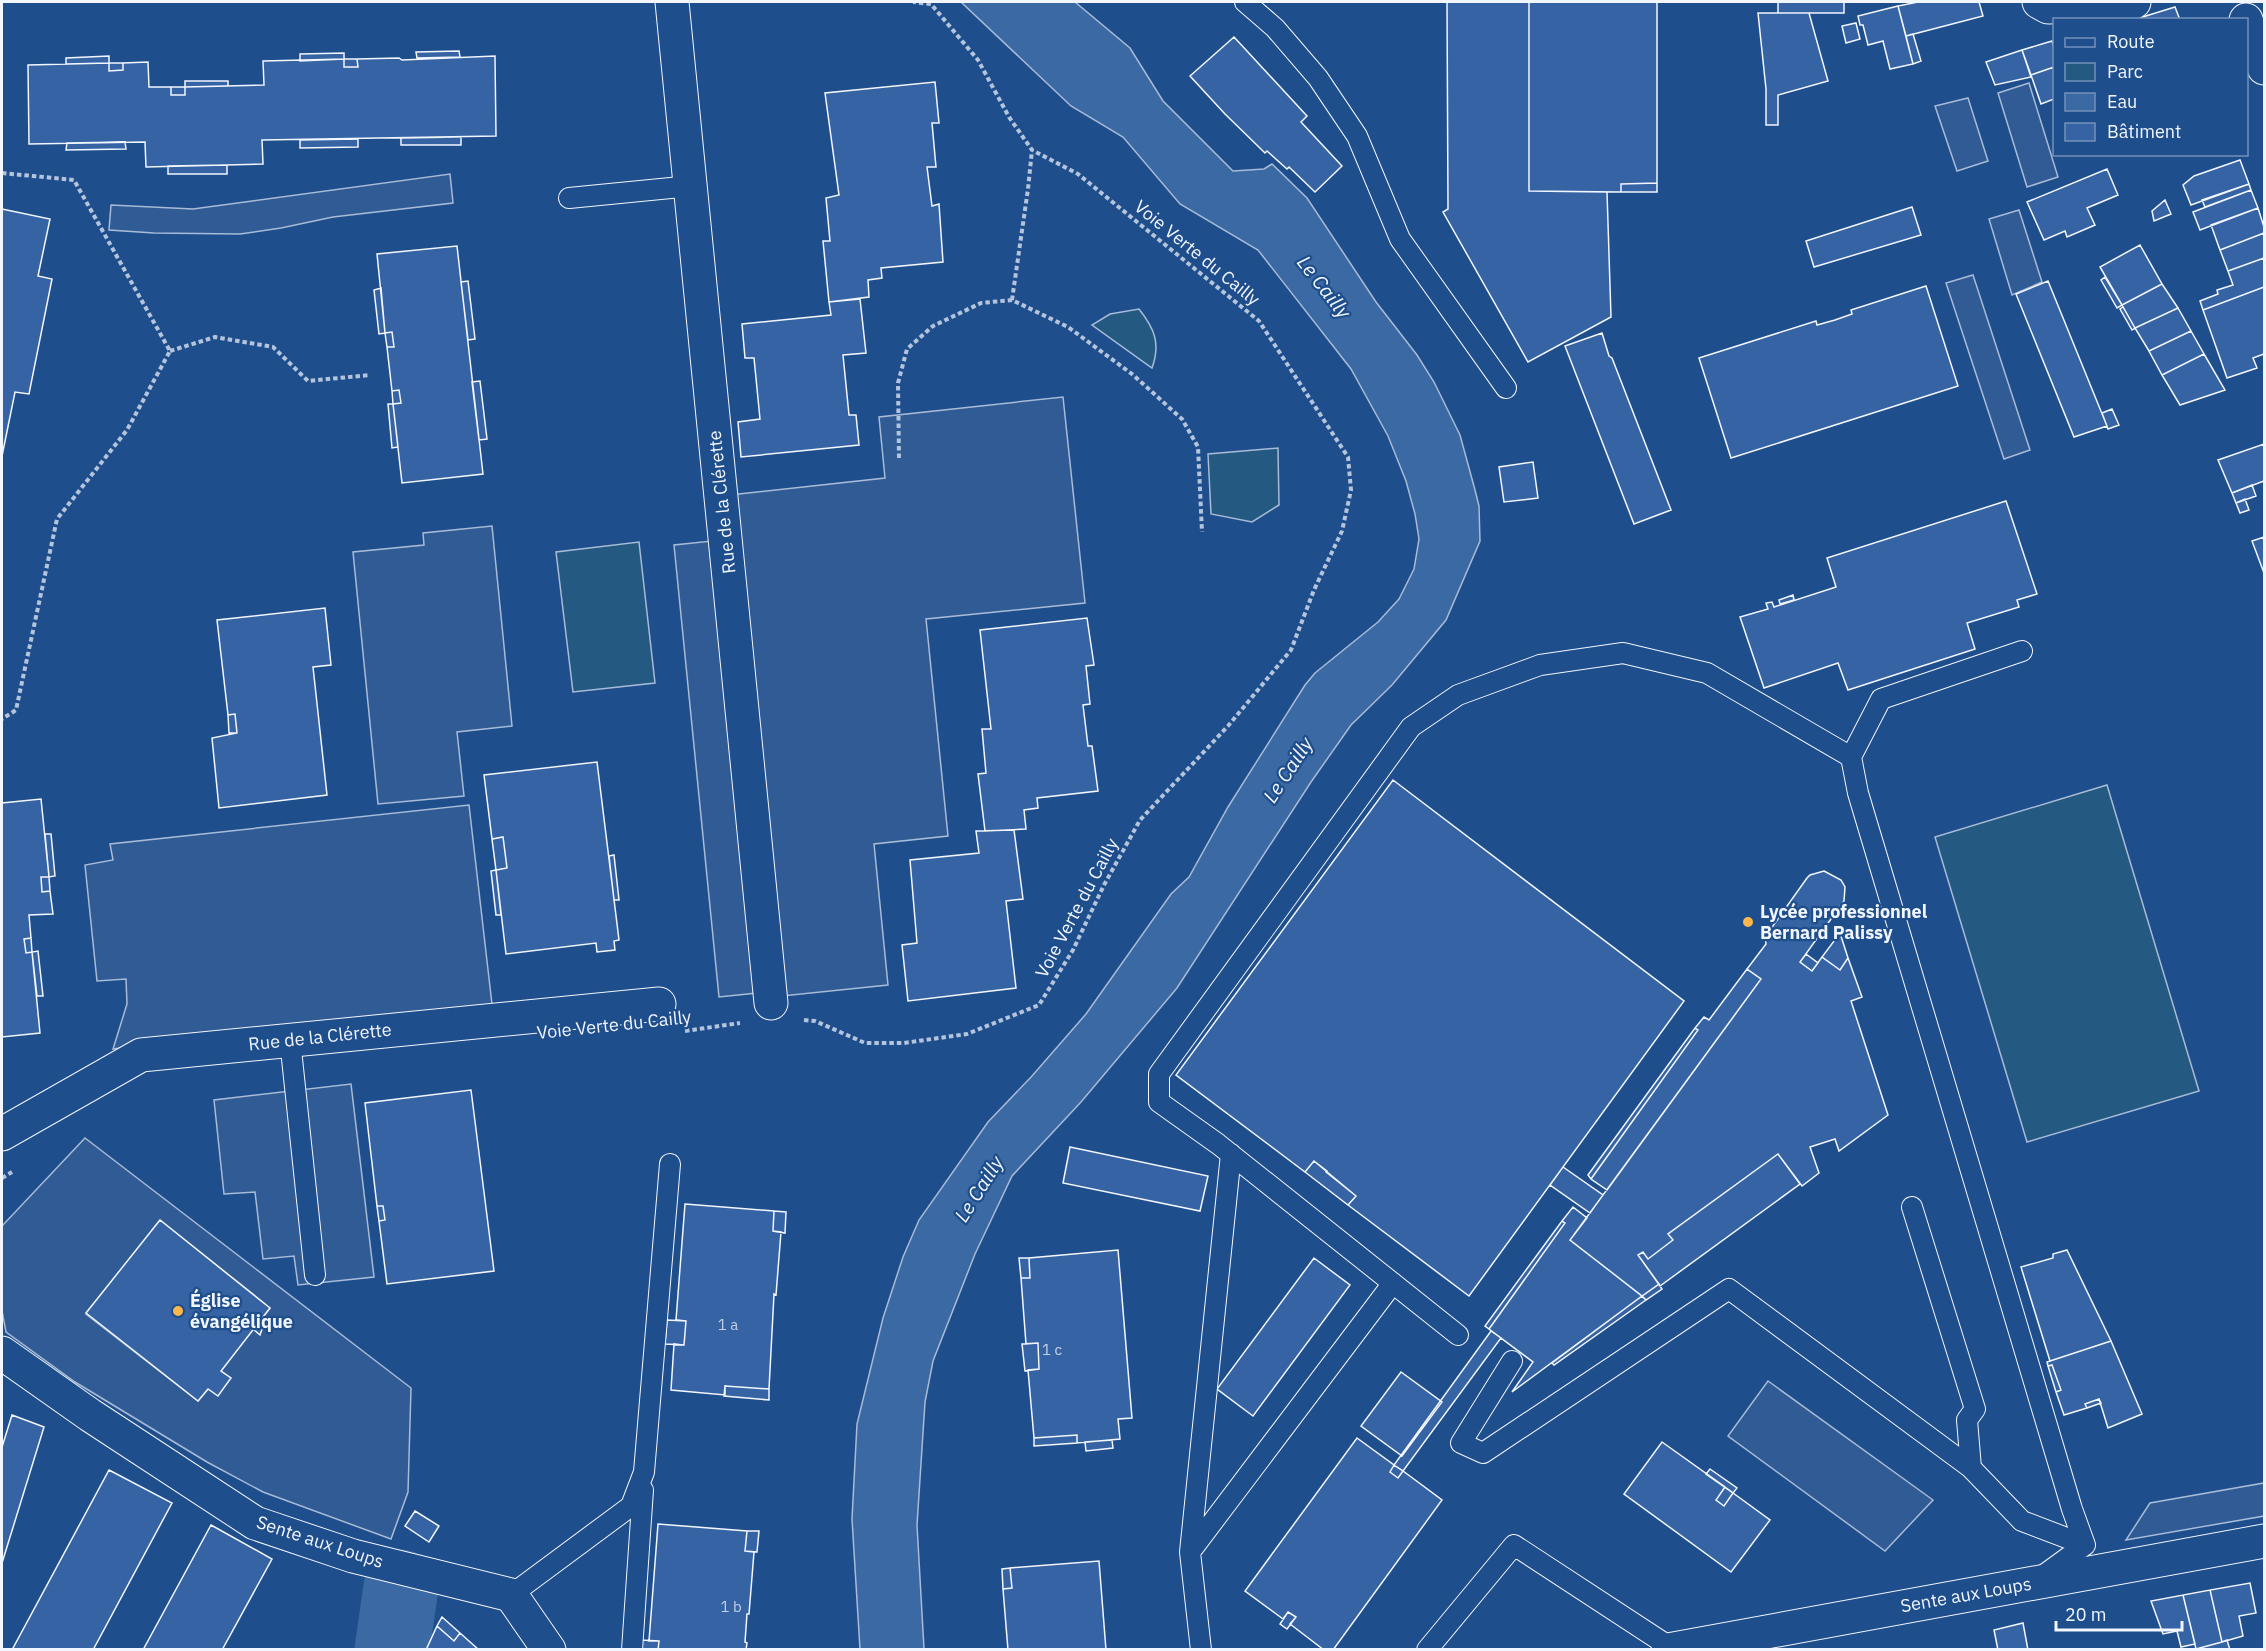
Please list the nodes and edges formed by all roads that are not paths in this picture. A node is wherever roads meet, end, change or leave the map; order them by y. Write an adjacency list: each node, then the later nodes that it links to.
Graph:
1 (672, 2): 9 (street, Rue de la Clérette)
2 (1245, 2): 11 (lane)
3 (2039, 2): 4 (street)
4 (2134, 2)
5 (2240, 2): 6 (street)
6 (2245, 18)
7 (2248, 25): 8 (street)
8 (2265, 68)
9 (691, 186): 10 (lane); 15 (street, Rue de la Clérette)
10 (569, 198)
11 (1506, 388)
12 (2022, 651): 13 (lane)
13 (1851, 758): 18 (lane); 29 (lane)
14 (659, 1004): 16 (street, Rue de la Clérette)
15 (771, 1014)
16 (290, 1040): 17 (street, Rue de la Clérette); 21 (lane)
17 (2, 1134)
18 (1231, 1155): 22 (lane); 30 (lane)
19 (670, 1164): 27 (lane)
20 (1912, 1208): 26 (lane)
21 (315, 1275)
22 (1393, 1283): 23 (lane); 30 (lane)
23 (1458, 1335)
24 (2, 1353): 32 (street, Sente aux Loups)
25 (1512, 1361): 26 (lane)
26 (1971, 1468): 29 (lane)
27 (644, 1472): 32 (lane); 35 (lane)
28 (2265, 1540): 31 (street, Sente aux Loups)
29 (2085, 1545): 31 (lane)
30 (1190, 1552): 36 (lane)
31 (2032, 1583): 33 (street, Sente aux Loups)
32 (511, 1596): 34 (street)
33 (1670, 1649): 37 (lane)
34 (549, 1650)
35 (632, 1650)
36 (1201, 1650)
37 (1427, 1650)

